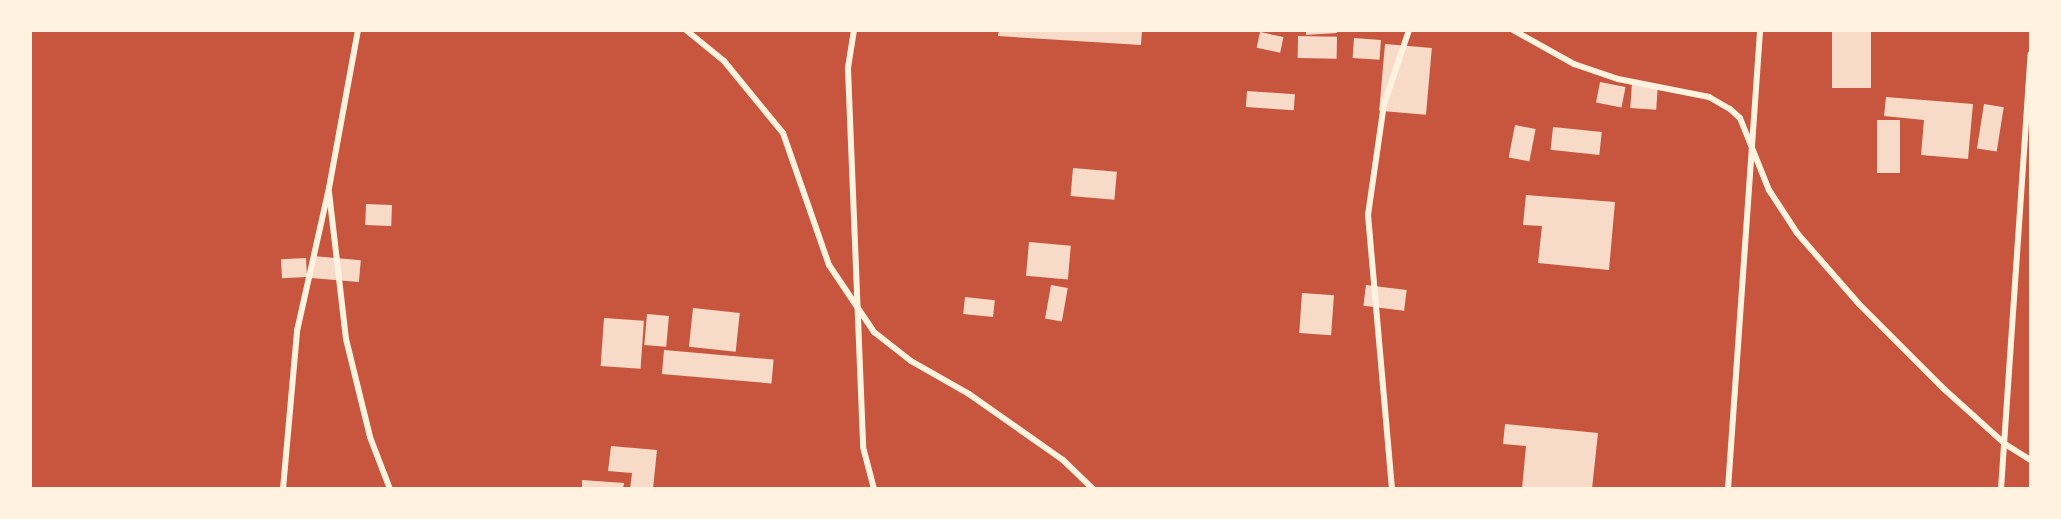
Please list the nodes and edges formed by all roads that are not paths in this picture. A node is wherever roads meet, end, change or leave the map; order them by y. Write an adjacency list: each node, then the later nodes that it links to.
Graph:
1 (358, 30): 9 (street)
2 (686, 30): 10 (street)
3 (854, 30): 10 (street)
4 (1409, 30): 17 (street)
5 (1513, 30): 8 (street)
6 (1760, 30): 8 (street)
7 (2031, 54): 11 (street)
8 (1751, 146): 11 (street); 18 (street)
9 (329, 188): 13 (street); 14 (street)
10 (860, 314): 15 (street); 16 (street)
11 (2005, 444): 12 (street); 19 (street)
12 (2031, 460)
13 (283, 489)
14 (390, 489)
15 (874, 489)
16 (1093, 489)
17 (1392, 489)
18 (1728, 489)
19 (2001, 489)

